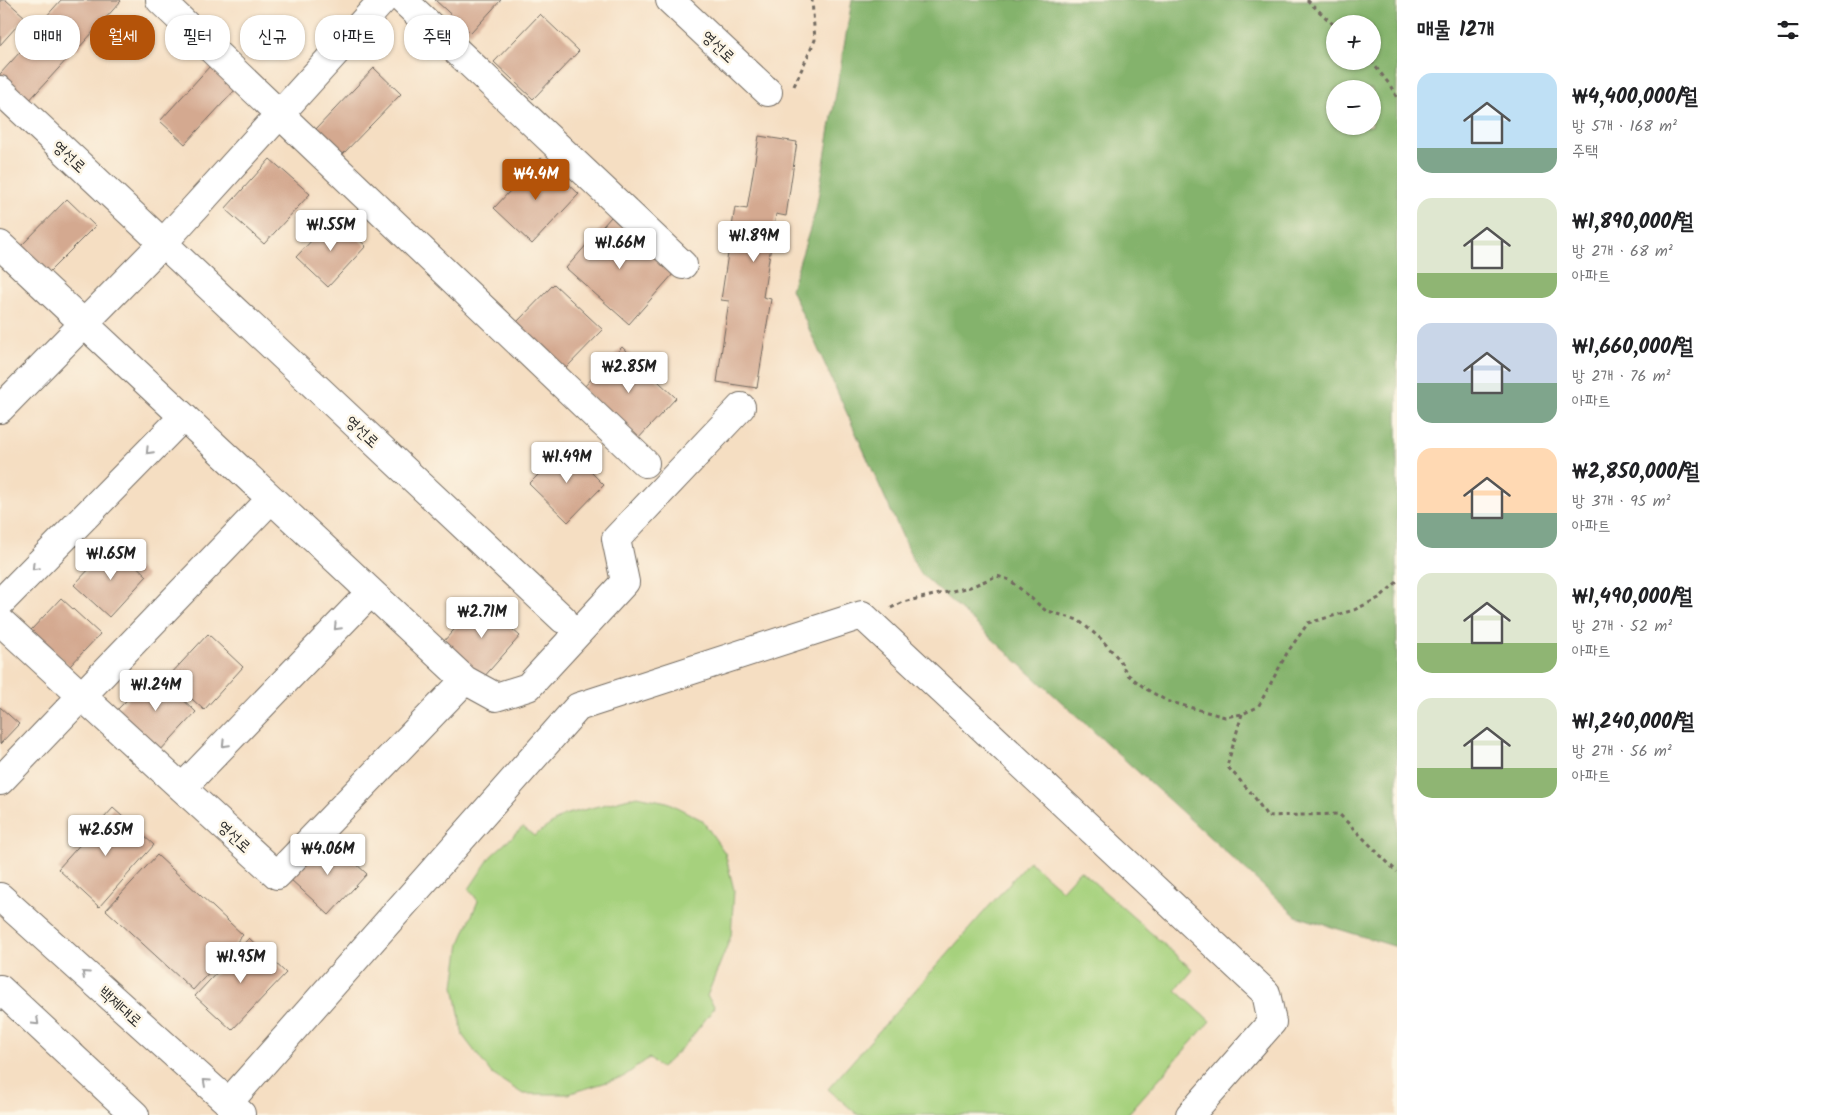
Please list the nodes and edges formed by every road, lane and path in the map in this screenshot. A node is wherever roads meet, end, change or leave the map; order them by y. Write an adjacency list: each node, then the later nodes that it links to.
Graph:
1 (160, 0): 12 (street)
2 (383, 0): 12 (street)
3 (403, 0): 15 (street)
4 (670, 0): 10 (street, 영선로)
5 (812, 0): 10 (path)
6 (1307, 0): 7 (path)
7 (1326, 18)
8 (1378, 70): 11 (path)
9 (0, 90): 13 (street, 영선로)
10 (780, 91)
11 (1397, 98)
12 (278, 114): 13 (street); 20 (street)
13 (163, 242): 16 (street); 26 (street, 영선로)
14 (2, 250): 16 (street)
15 (683, 266)
16 (83, 323): 18 (street); 19 (street)
17 (741, 407): 28 (street)
18 (0, 409)
19 (183, 417): 21 (street); 24 (street, one-way to 24)
20 (645, 463)
21 (271, 499): 23 (street); 29 (street)
22 (1397, 582): 30 (path)
23 (371, 592): 28 (street); 32 (street, one-way to 32)
24 (0, 604)
25 (886, 611): 30 (path)
26 (563, 619)
27 (0, 621): 29 (street, 영선로)
28 (465, 680): 32 (street, 영선로)
29 (81, 695): 31 (street); 32 (street, 영선로)
30 (1242, 714): 33 (path)
31 (0, 781)
32 (182, 788)
33 (1397, 872)
34 (0, 898): 36 (street, 백제대로, one-way to 34)
35 (0, 989): 37 (street, one-way to 37)
36 (235, 1109): 38 (street)
37 (135, 1115)
38 (1190, 1115)

